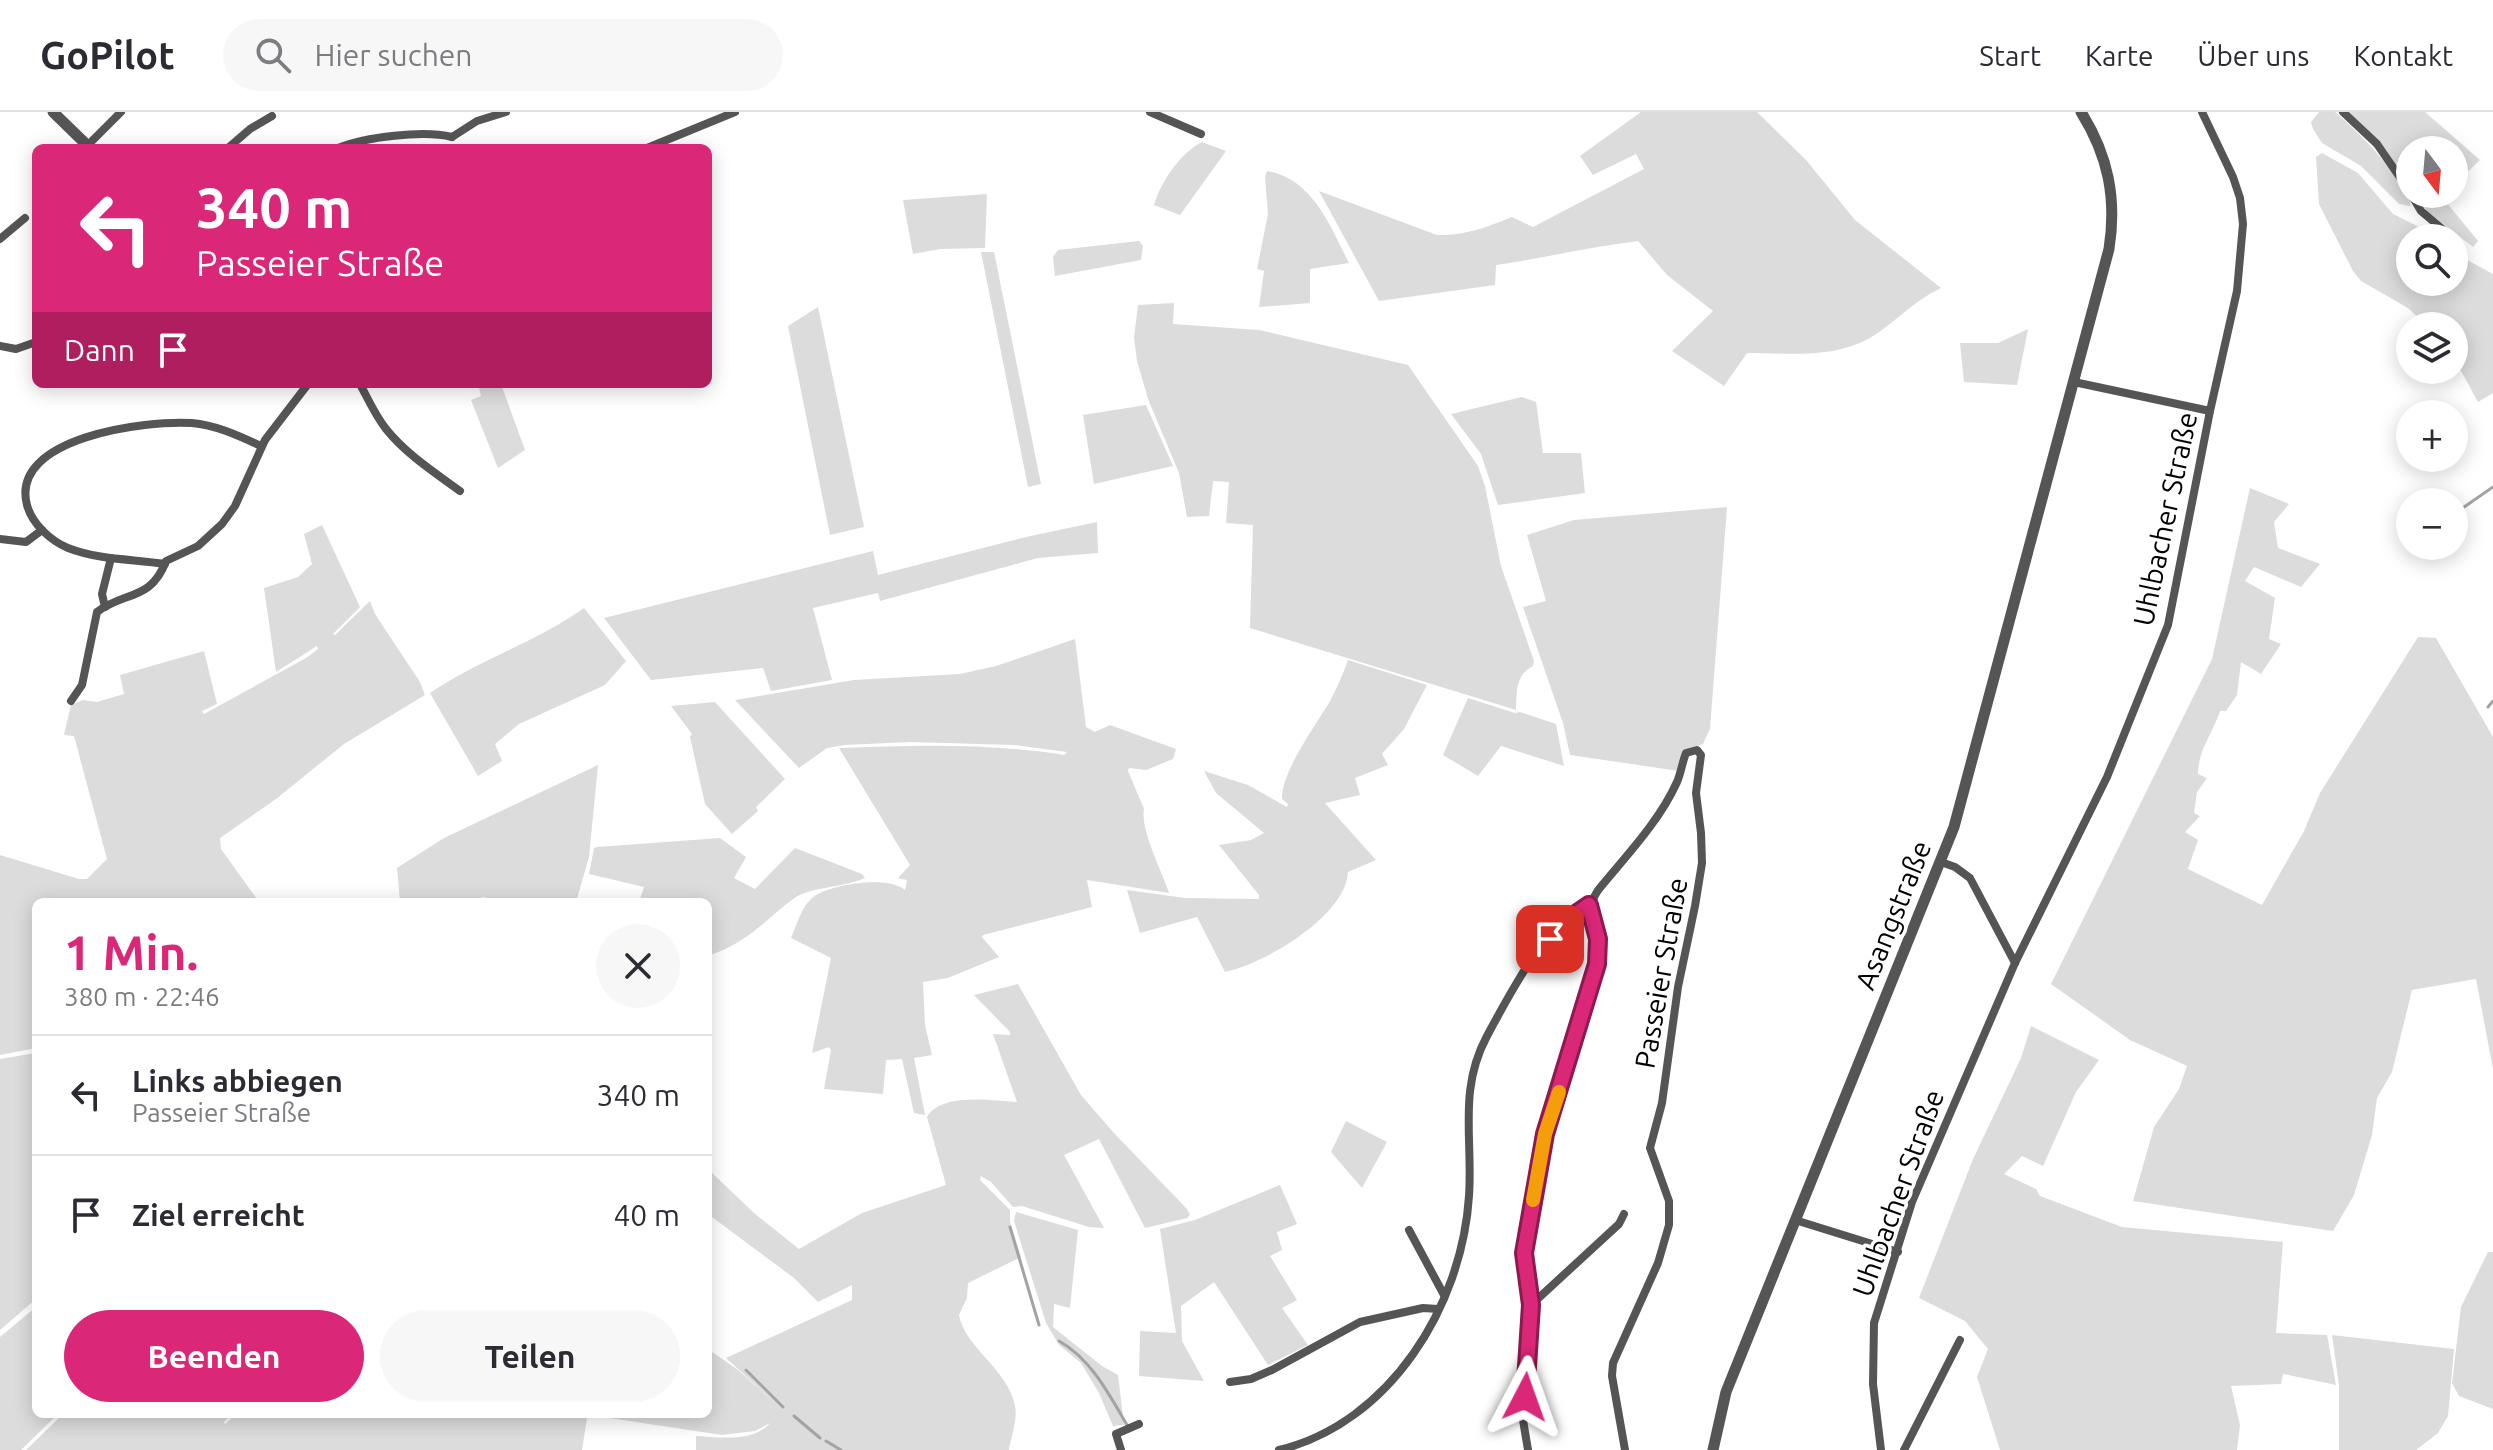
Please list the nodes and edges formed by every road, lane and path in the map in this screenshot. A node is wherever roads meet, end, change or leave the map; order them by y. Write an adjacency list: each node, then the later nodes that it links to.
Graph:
1 (53, 112): 12 (street)
2 (121, 112): 13 (street)
3 (506, 112): 11 (street)
4 (735, 112): 18 (street)
5 (1150, 112): 10 (street)
6 (2081, 112): 26 (street, Asangstraße)
7 (2202, 112): 29 (street, Uhlbacher Straße)
8 (2343, 112): 19 (street)
9 (272, 116): 14 (street)
10 (1201, 134)
11 (452, 137): 16 (street); 17 (street)
12 (85, 144)
13 (91, 144)
14 (232, 144)
15 (350, 144): 16 (street)
16 (370, 144)
17 (451, 144)
18 (657, 144)
19 (2396, 172)
20 (2419, 208): 22 (street)
21 (25, 218): 23 (street)
22 (2437, 224)
23 (0, 239)
24 (32, 343): 25 (street)
25 (0, 346)
26 (2074, 382): 29 (street); 38 (street, Asangstraße)
27 (305, 388): 30 (street)
28 (362, 388): 31 (street)
29 (2210, 411): 40 (street, Uhlbacher Straße)
30 (261, 446): 32 (street); 35 (street)
31 (460, 491)
32 (42, 530): 33 (street); 34 (street)
33 (0, 539)
34 (111, 558): 35 (street); 36 (street)
35 (165, 564): 36 (street)
36 (105, 607): 37 (street)
37 (71, 701)
38 (1941, 862): 40 (street); 42 (street, Asangstraße)
39 (1589, 905): 45 (street, Passeier Straße); 46 (street); 54 (street, Passeier Straße)
40 (2015, 963): 44 (street, Uhlbacher Straße)
41 (1624, 1214): 46 (street)
42 (1795, 1220): 44 (street); 55 (street, Asangstraße)
43 (1409, 1230): 45 (street)
44 (1898, 1252): 56 (street, Uhlbacher Straße)
45 (1444, 1295): 47 (street, Passeier Straße)
46 (1531, 1305): 53 (street)
47 (1438, 1309): 49 (street); 52 (street, Passeier Straße)
48 (1960, 1340): 57 (street)
49 (1230, 1382)
50 (1139, 1424): 51 (street)
51 (1121, 1450)
52 (1279, 1450)
53 (1528, 1450)
54 (1625, 1450)
55 (1713, 1450)
56 (1881, 1450)
57 (1904, 1450)

